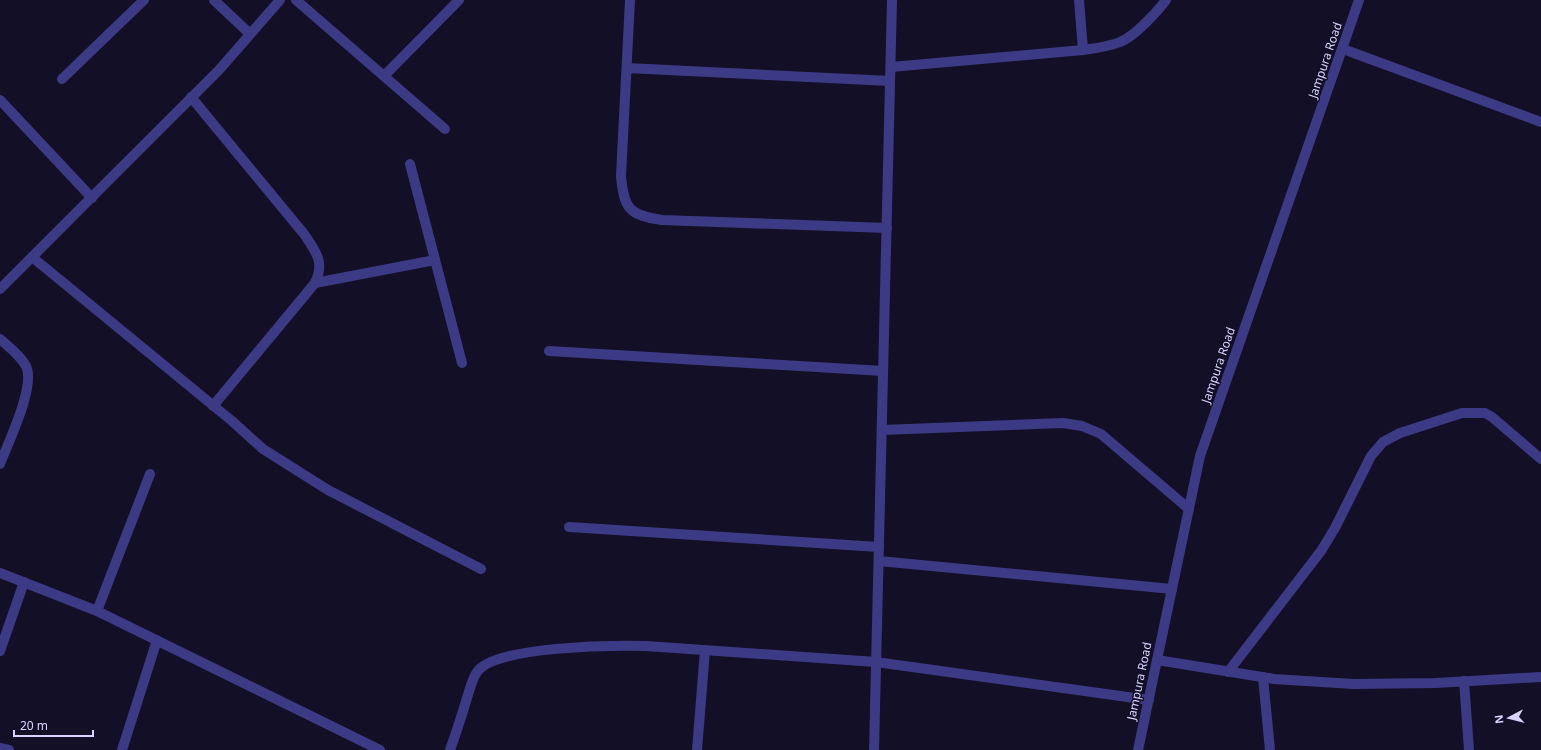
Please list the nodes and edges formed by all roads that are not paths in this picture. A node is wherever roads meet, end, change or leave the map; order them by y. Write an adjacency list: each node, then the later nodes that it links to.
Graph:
1 (144, 0): 17 (street)
2 (214, 0): 11 (street)
3 (280, 0): 11 (street)
4 (296, 0): 16 (street)
5 (459, 0): 16 (street)
6 (630, 0): 15 (street)
7 (892, 0): 14 (street)
8 (1079, 0): 13 (street)
9 (1166, 0): 13 (street)
10 (1359, 0): 12 (street, Jampura Road)
11 (250, 34): 19 (street)
12 (1343, 48): 21 (street); 39 (street, Jampura Road)
13 (1083, 50): 14 (street)
14 (891, 67): 18 (street)
15 (627, 68): 18 (street); 25 (street)
16 (384, 76): 22 (street)
17 (62, 79)
18 (890, 81): 25 (street)
19 (191, 97): 24 (street); 28 (street)
20 (0, 100): 24 (street)
21 (1541, 122)
22 (445, 129)
23 (410, 164): 27 (street)
24 (92, 198): 26 (street)
25 (887, 228): 33 (street)
26 (32, 257): 29 (street); 34 (street)
27 (435, 260): 28 (street); 32 (street)
28 (315, 283): 34 (street)
29 (1, 285)
30 (0, 339): 37 (street)
31 (549, 351): 33 (street)
32 (462, 363)
33 (883, 371): 35 (street)
34 (213, 406): 43 (street)
35 (882, 430): 39 (street); 41 (street)
36 (1541, 460): 53 (street)
37 (0, 464)
38 (150, 474): 47 (street)
39 (1189, 509): 46 (street, Jampura Road)
40 (569, 527): 41 (street)
41 (879, 547): 42 (street)
42 (879, 562): 46 (street); 52 (street)
43 (481, 569)
44 (0, 573): 45 (street)
45 (24, 582): 47 (street); 50 (street)
46 (1172, 589): 51 (street, Jampura Road)
47 (97, 611): 48 (street)
48 (157, 640): 60 (street); 61 (street)
49 (705, 650): 52 (street); 62 (street); 63 (street)
50 (0, 652)
51 (1157, 660): 53 (street); 57 (street, Jampura Road)
52 (876, 662): 57 (street); 64 (street)
53 (1228, 672): 54 (street)
54 (1263, 677): 56 (street); 66 (street)
55 (1541, 678): 56 (street)
56 (1464, 682): 67 (street)
57 (1149, 700): 65 (street, Jampura Road)
58 (0, 748): 59 (street)
59 (9, 750)
60 (122, 750)
61 (380, 750)
62 (450, 750)
63 (697, 750)
64 (874, 750)
65 (1138, 750)
66 (1270, 750)
67 (1469, 750)

